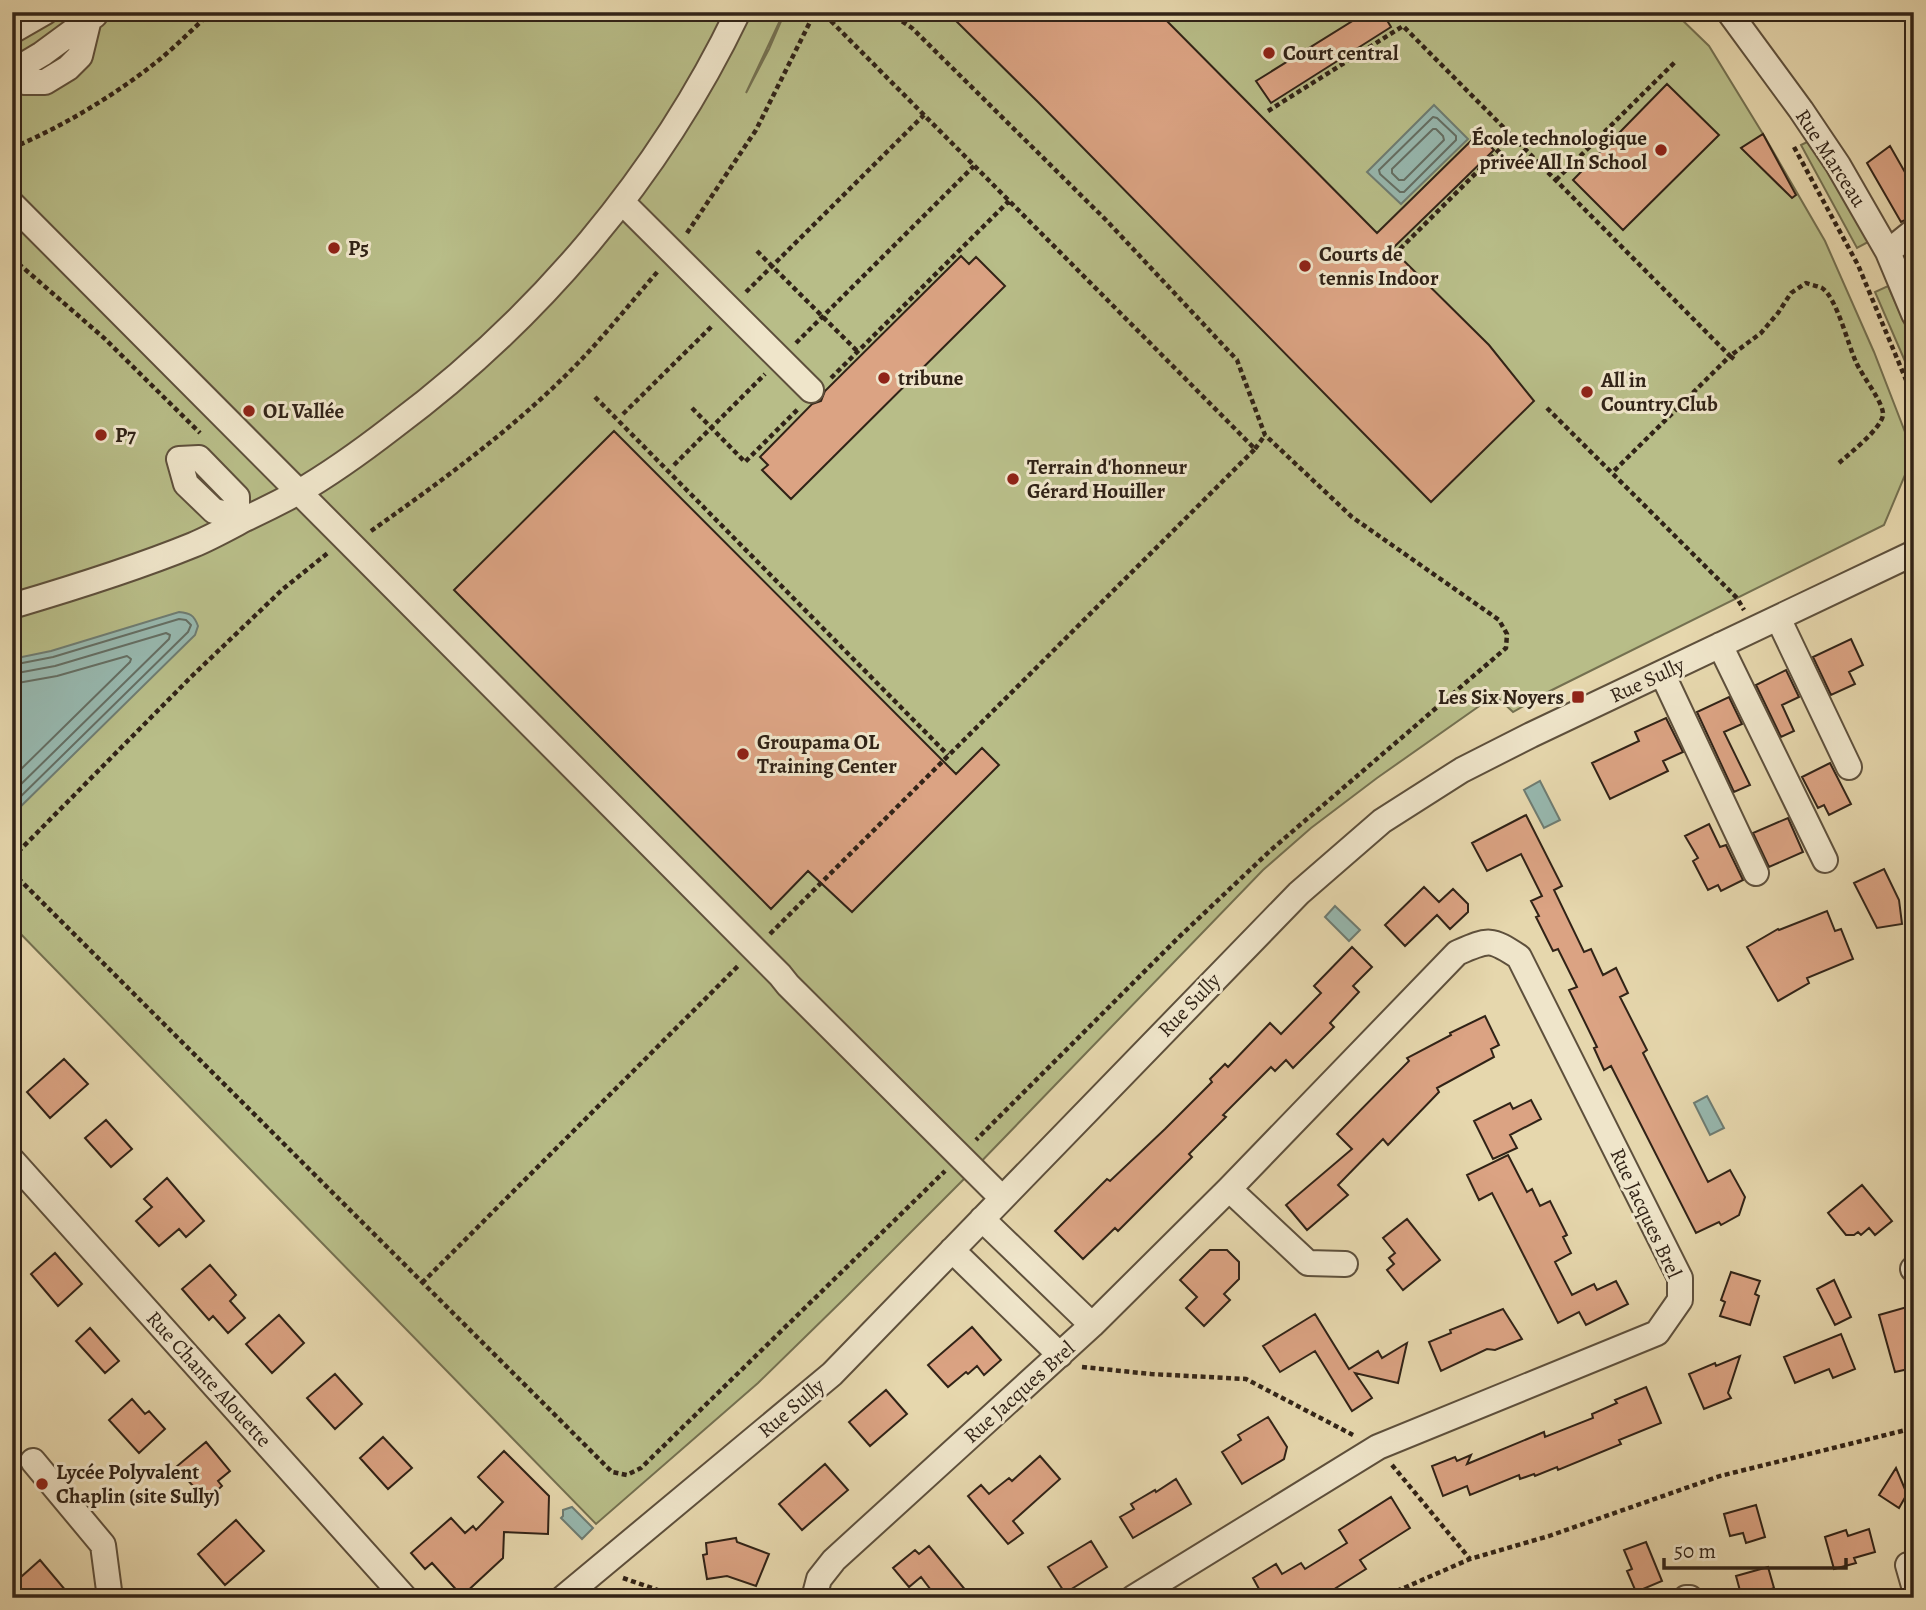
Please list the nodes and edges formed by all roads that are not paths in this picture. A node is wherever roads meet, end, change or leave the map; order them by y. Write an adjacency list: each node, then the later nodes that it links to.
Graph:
1 (45, 12): 5 (street)
2 (738, 12): 8 (street)
3 (1729, 12): 11 (street, Rue Marceau)
4 (94, 16): 6 (street); 7 (street)
5 (12, 31)
6 (12, 63)
7 (12, 76)
8 (622, 202): 13 (street); 15 (street)
9 (12, 204): 15 (street)
10 (1914, 232): 11 (street)
11 (1888, 252): 12 (street, Rue Marceau)
12 (1914, 314)
13 (814, 392)
14 (173, 452): 16 (street)
15 (298, 492): 16 (street); 27 (street)
16 (240, 518): 18 (street)
17 (1914, 553): 19 (street, Rue Sully)
18 (12, 606)
19 (1767, 623): 20 (street, Rue Sully); 22 (street)
20 (1720, 645): 21 (street, Rue Sully); 23 (street)
21 (1662, 673): 24 (street); 27 (street, Rue Sully)
22 (1849, 767)
23 (1825, 860)
24 (1756, 873)
25 (12, 1160): 35 (street, Rue Chante Alouette)
26 (1229, 1188): 30 (street); 31 (street, Rue Jacques Brel); 38 (street, Rue Jacques Brel)
27 (1002, 1198): 28 (street, Rue Sully)
28 (982, 1219): 29 (street, Rue Sully); 31 (street)
29 (952, 1250): 32 (street); 36 (street, Rue Sully)
30 (1345, 1264)
31 (1092, 1325): 32 (street, Rue Jacques Brel)
32 (1059, 1355): 37 (street, Rue Jacques Brel)
33 (33, 1461): 34 (street)
34 (110, 1598)
35 (405, 1598)
36 (563, 1598)
37 (814, 1598)
38 (1133, 1598)

